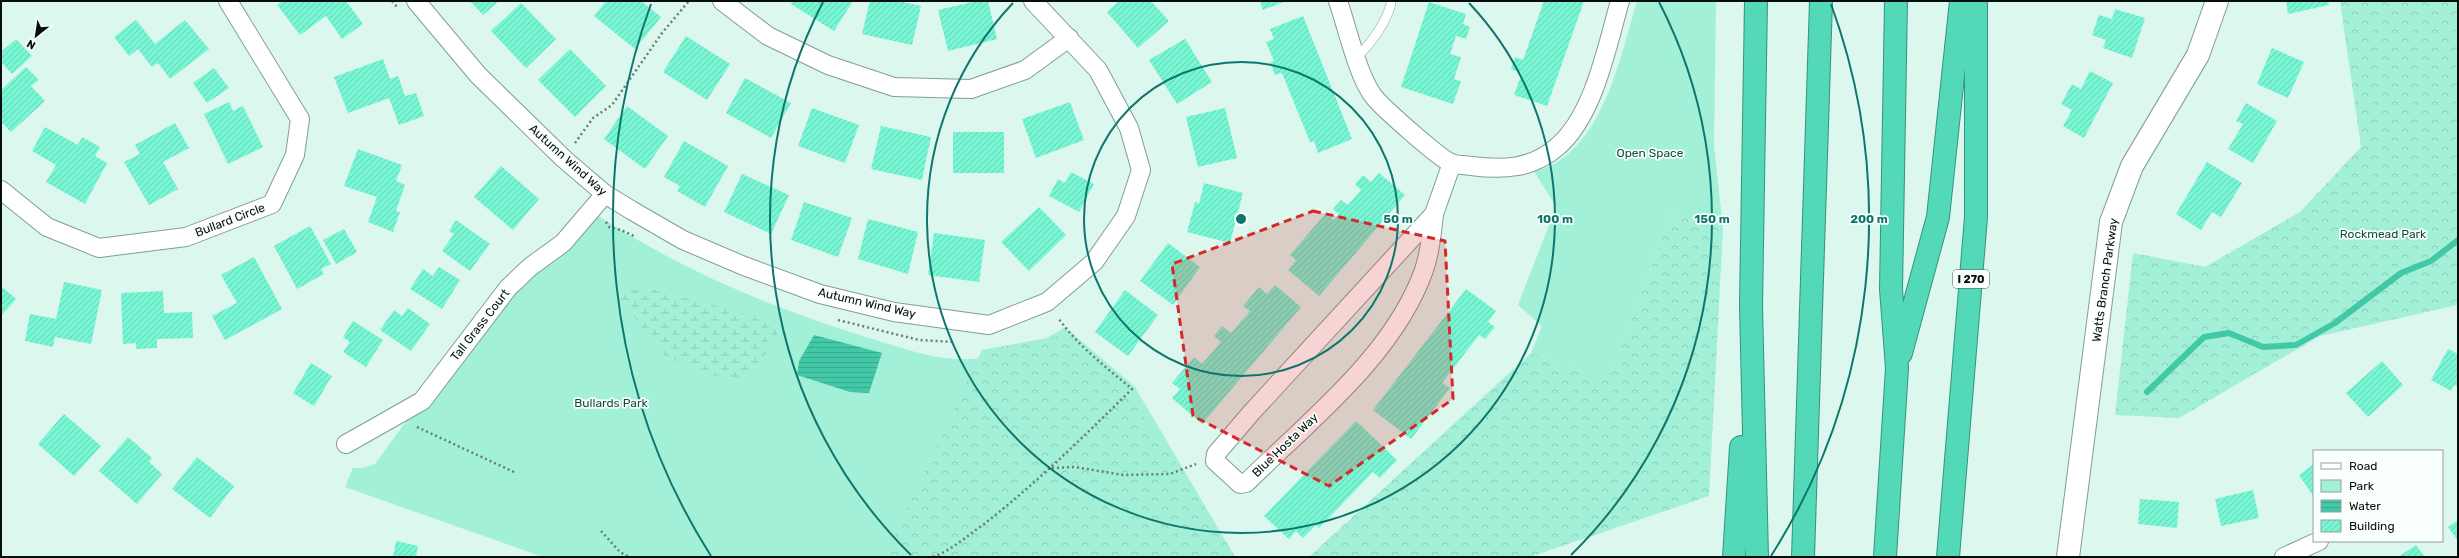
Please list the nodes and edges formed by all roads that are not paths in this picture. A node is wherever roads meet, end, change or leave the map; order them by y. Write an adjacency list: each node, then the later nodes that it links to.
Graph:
1 (228, 1): 17 (street, Bullard Circle)
2 (416, 1): 18 (street, Autumn Wind Way)
3 (722, 1): 14 (street)
4 (1033, 1): 14 (street, Autumn Wind Way)
5 (1338, 1): 15 (street)
6 (1620, 1): 16 (street)
7 (1756, 1): 20 (highway)
8 (1821, 1): 26 (highway)
9 (1896, 1): 21 (highway)
10 (1961, 1): 21 (highway)
11 (1976, 1): 28 (highway, I 270)
12 (2217, 1): 29 (street, Watts Branch Parkway)
13 (1391, 4): 15 (lane)
14 (1069, 38): 18 (street, Autumn Wind Way)
15 (1357, 57): 16 (street)
16 (1452, 163): 19 (street, Blue Hosta Way)
17 (1, 190)
18 (605, 194): 22 (street, Tall Grass Court)
19 (1434, 214): 19 (street, Blue Hosta Way)
20 (1751, 306): 24 (highway); 25 (highway)
21 (1897, 368): 27 (highway)
22 (346, 444)
23 (2317, 542): 30 (street)
24 (1734, 557)
25 (1757, 557)
26 (1803, 557)
27 (1885, 557)
28 (1948, 557)
29 (2068, 557)
30 (2284, 557)

